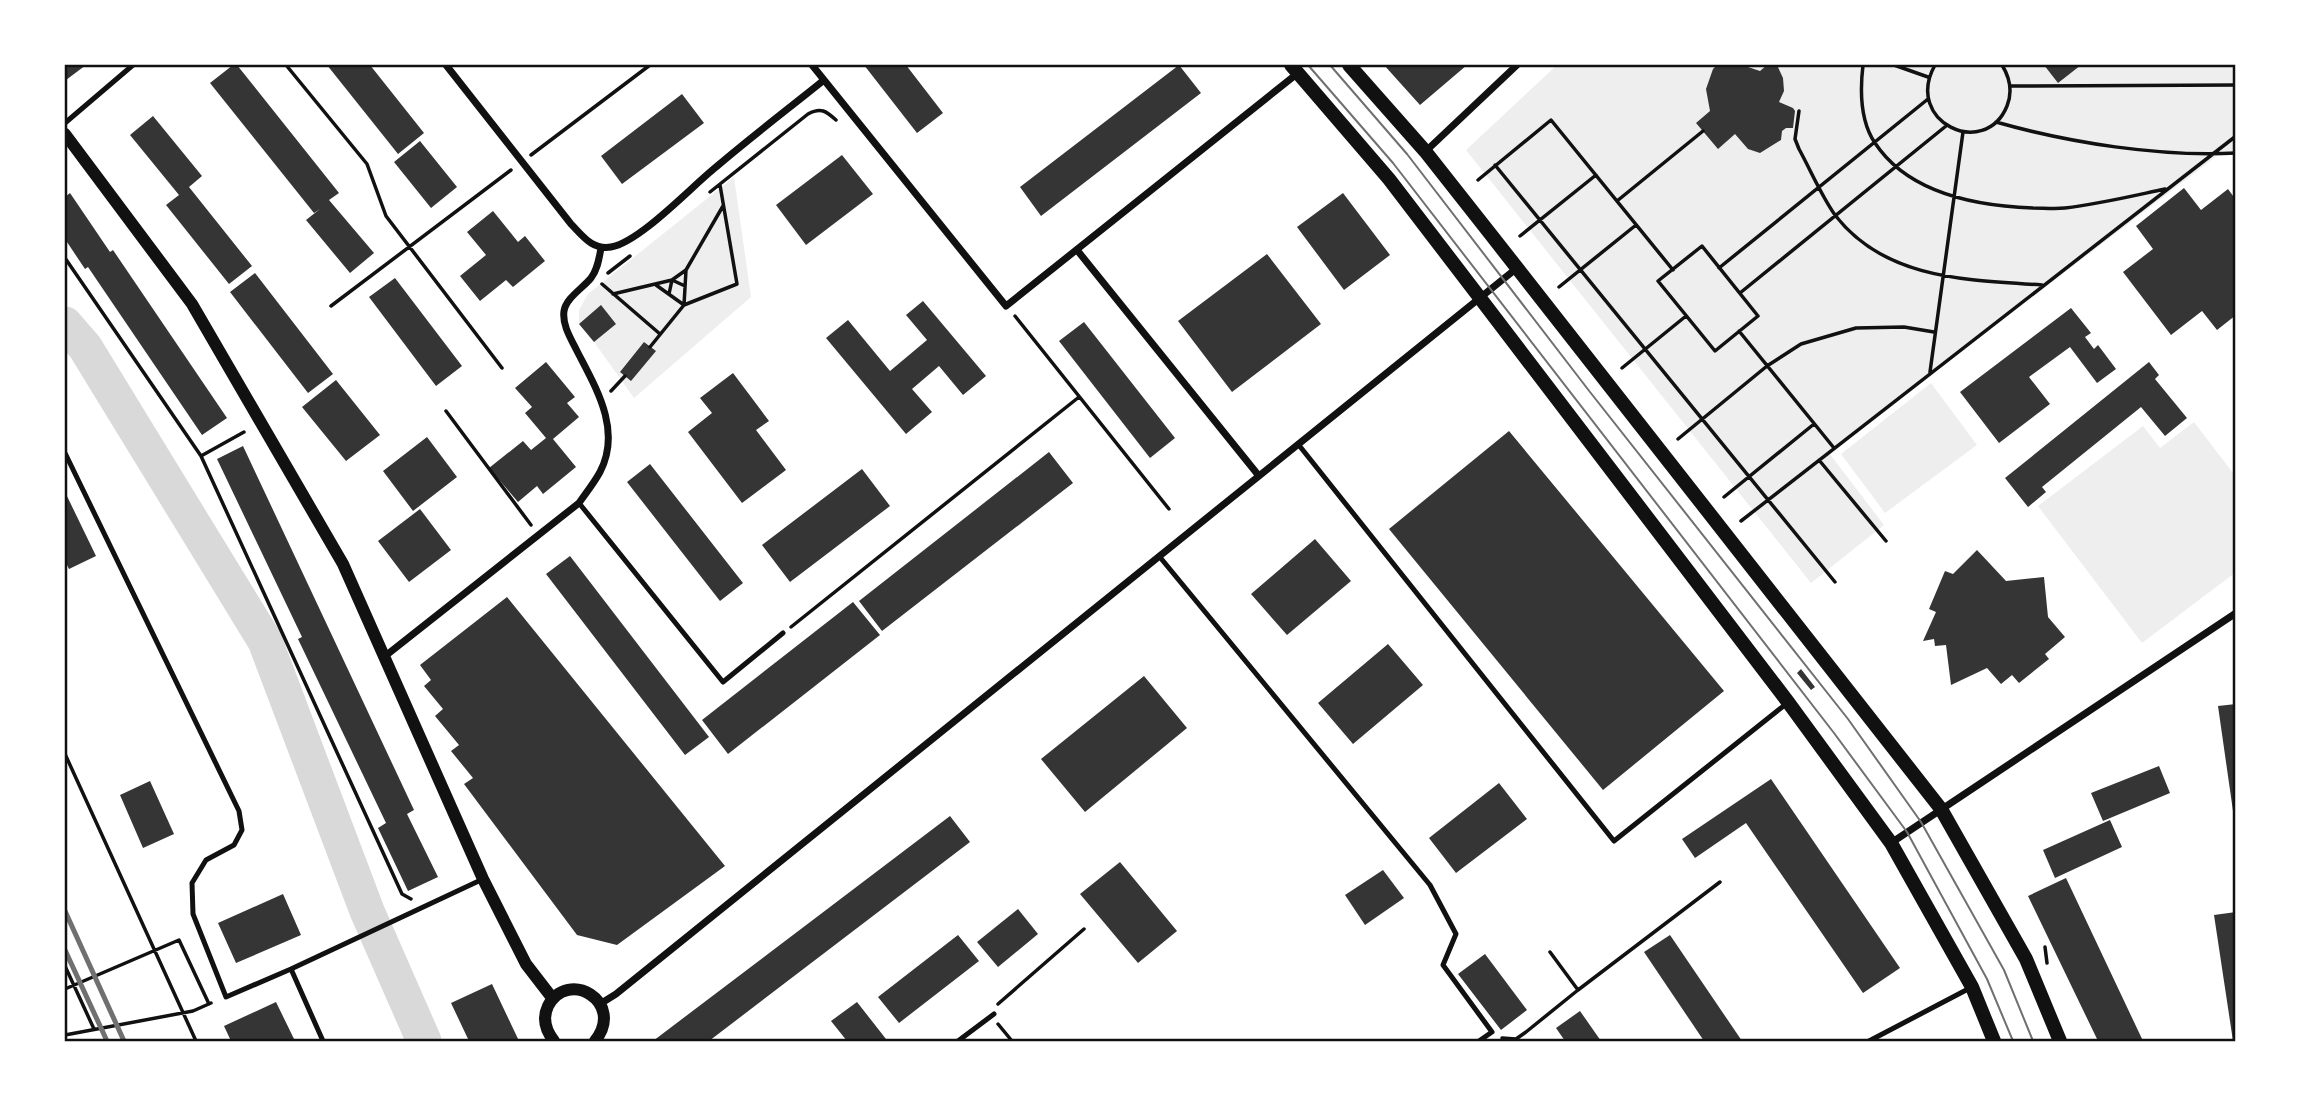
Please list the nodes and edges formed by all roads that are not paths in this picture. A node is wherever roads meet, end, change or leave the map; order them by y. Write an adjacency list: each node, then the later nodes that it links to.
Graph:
1 (133, 65): 8 (lane)
2 (446, 65): 11 (street)
3 (812, 65): 7 (street)
4 (1349, 65): 10 (main road)
5 (1517, 65): 10 (street)
6 (1295, 69): 12 (street); 14 (main road)
7 (824, 80): 11 (street); 12 (street)
8 (65, 123)
9 (65, 134): 22 (street)
10 (1425, 152): 13 (main road)
11 (601, 248): 18 (street)
12 (1077, 250): 17 (street)
13 (1517, 268): 14 (street); 24 (main road)
14 (1480, 298): 15 (street); 23 (main road)
15 (1298, 444): 17 (street); 23 (lane)
16 (65, 453): 27 (lane)
17 (1259, 476): 19 (street)
18 (579, 503): 21 (lane); 22 (street)
19 (1159, 556): 30 (street); 36 (lane)
20 (2236, 612): 24 (street)
21 (783, 633)
22 (384, 657): 26 (street)
23 (1788, 702): 25 (main road)
24 (1941, 809): 25 (street); 39 (main road)
25 (1891, 843): 28 (main road)
26 (483, 880): 27 (lane); 29 (street)
27 (290, 969): 32 (lane)
28 (1972, 987): 37 (lane); 38 (main road)
29 (553, 999): 30 (street); 33 (street)
30 (600, 1004): 34 (street)
31 (994, 1014): 35 (lane)
32 (323, 1041)
33 (555, 1041)
34 (595, 1041)
35 (958, 1041)
36 (1479, 1041)
37 (1869, 1041)
38 (1994, 1041)
39 (2060, 1041)

